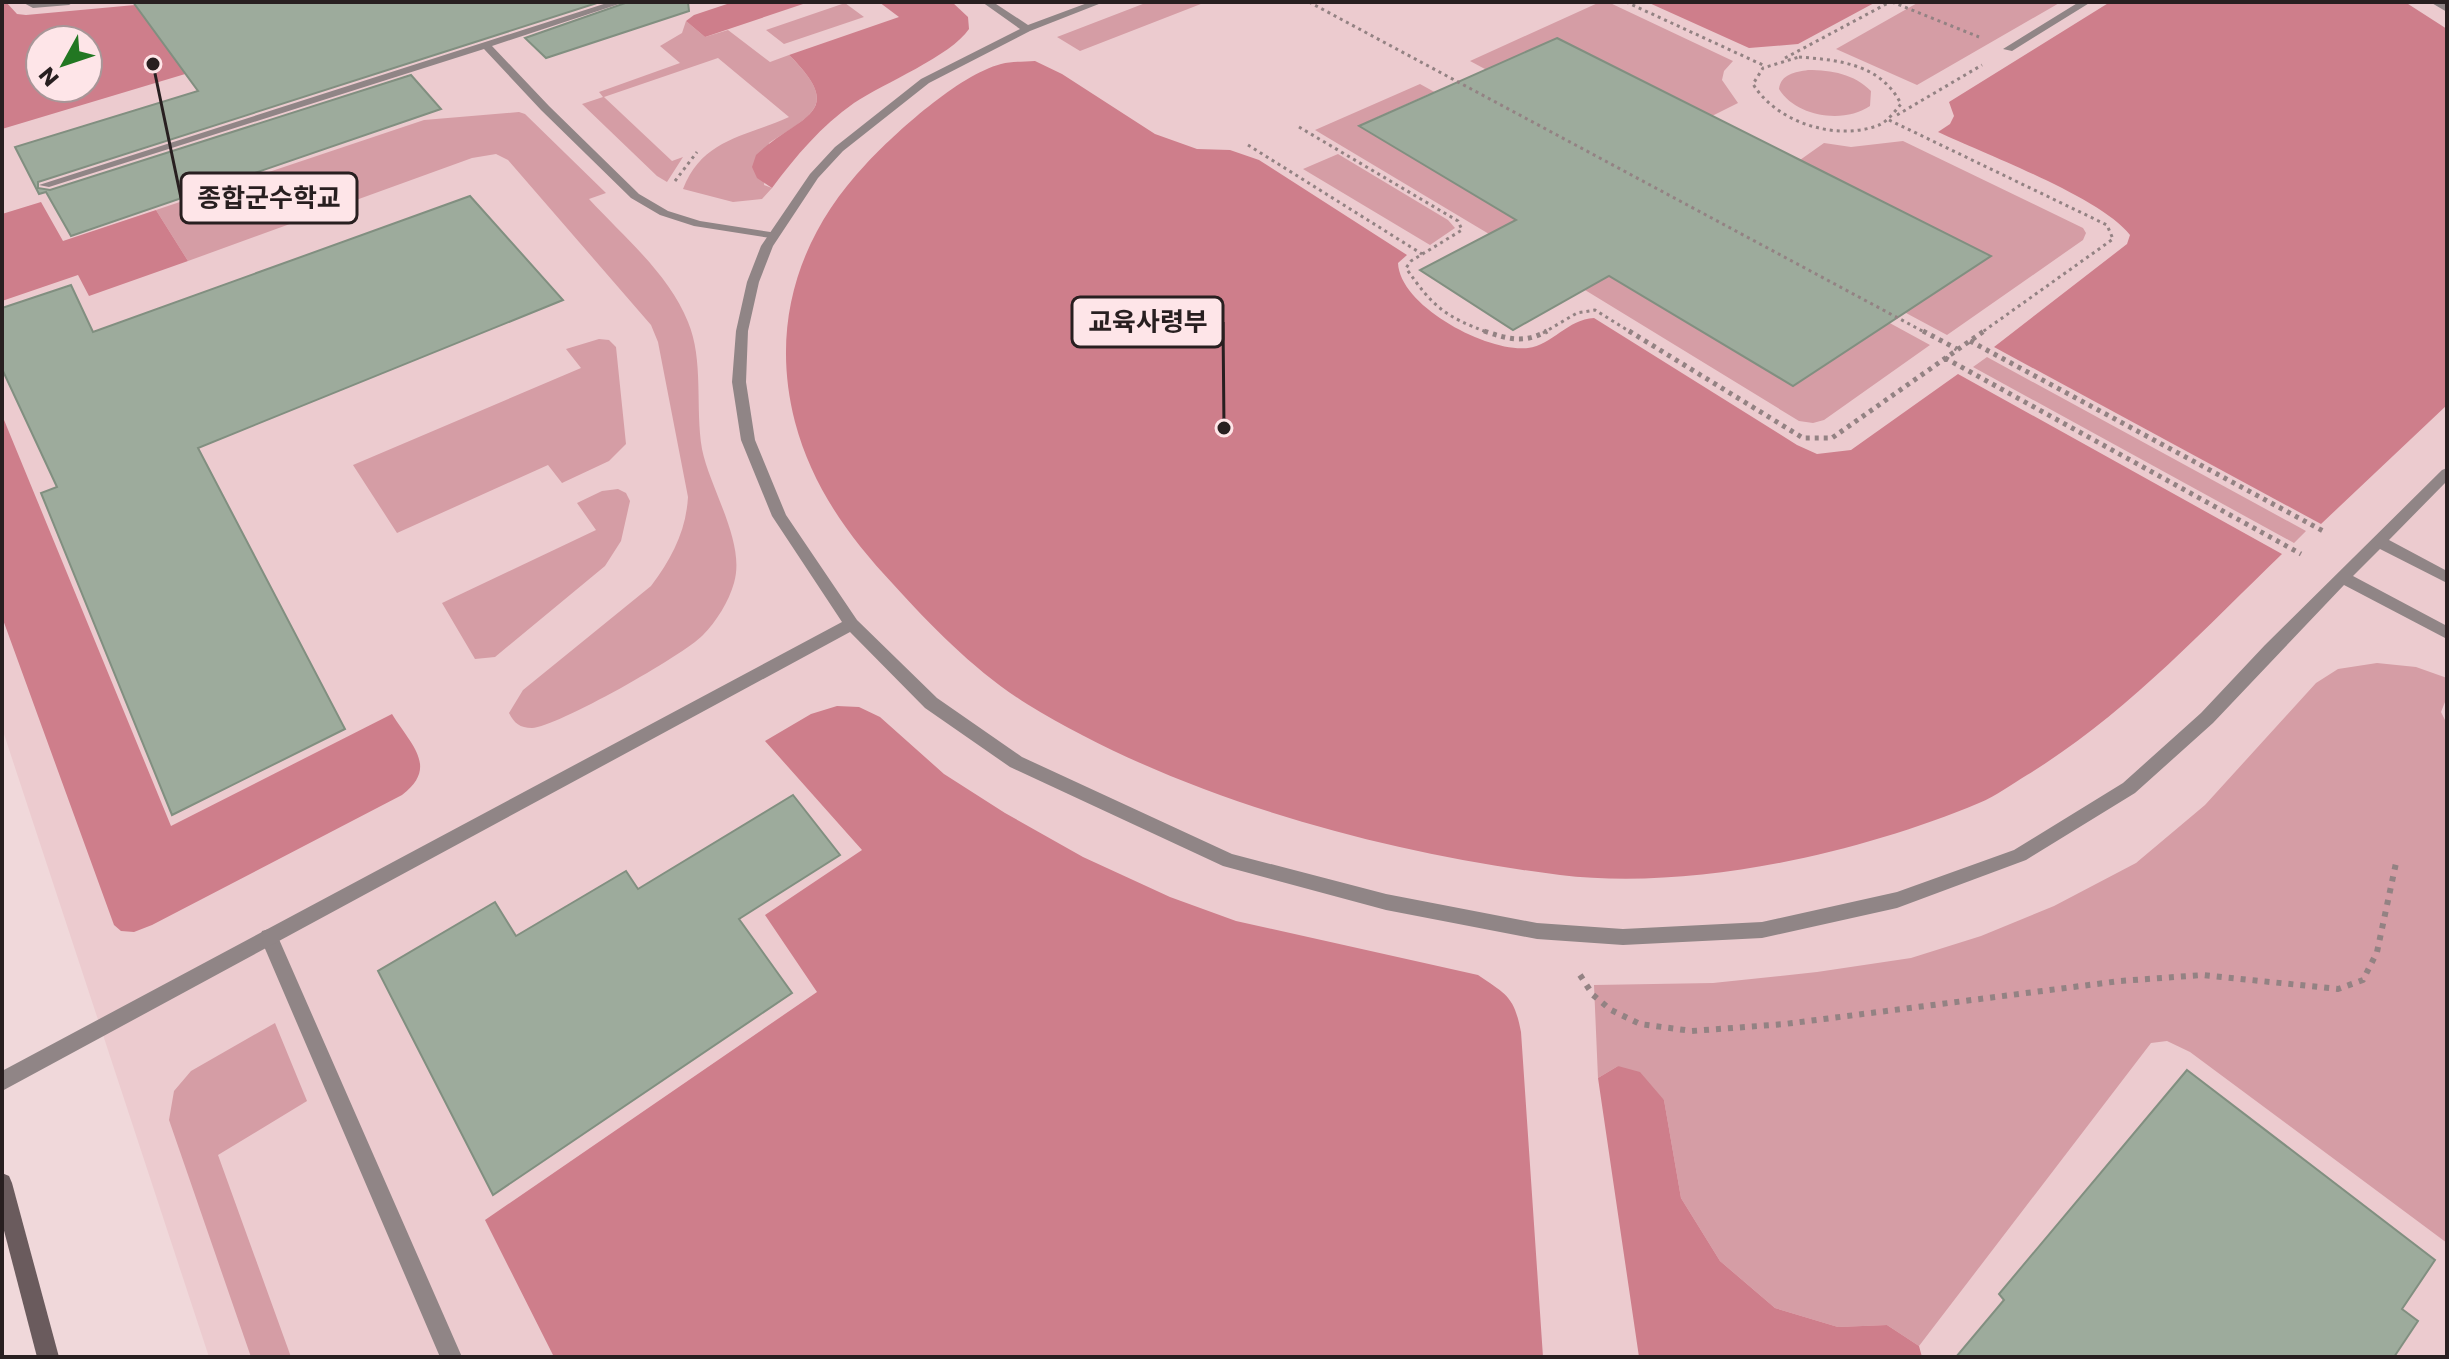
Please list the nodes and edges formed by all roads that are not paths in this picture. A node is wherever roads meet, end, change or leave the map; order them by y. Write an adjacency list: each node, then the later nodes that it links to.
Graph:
1 (27, 2): 2 (street)
2 (69, 2)
3 (620, 2): 10 (street)
4 (987, 2): 9 (street)
5 (1099, 2): 9 (street)
6 (2086, 2): 11 (street)
7 (2435, 2): 8 (street)
8 (2447, 9)
9 (1027, 29): 13 (street)
10 (486, 45): 12 (street); 13 (street)
11 (2008, 49)
12 (45, 185)
13 (773, 236): 18 (street)
14 (2447, 473): 15 (street)
15 (2378, 541): 16 (street); 17 (street)
16 (2344, 578): 18 (street); 19 (street)
17 (2447, 578)
18 (852, 624): 20 (street)
19 (2447, 633)
20 (269, 937): 21 (street); 24 (street)
21 (2, 1081)
22 (2, 1183): 23 (street)
23 (48, 1357)
24 (451, 1357)

